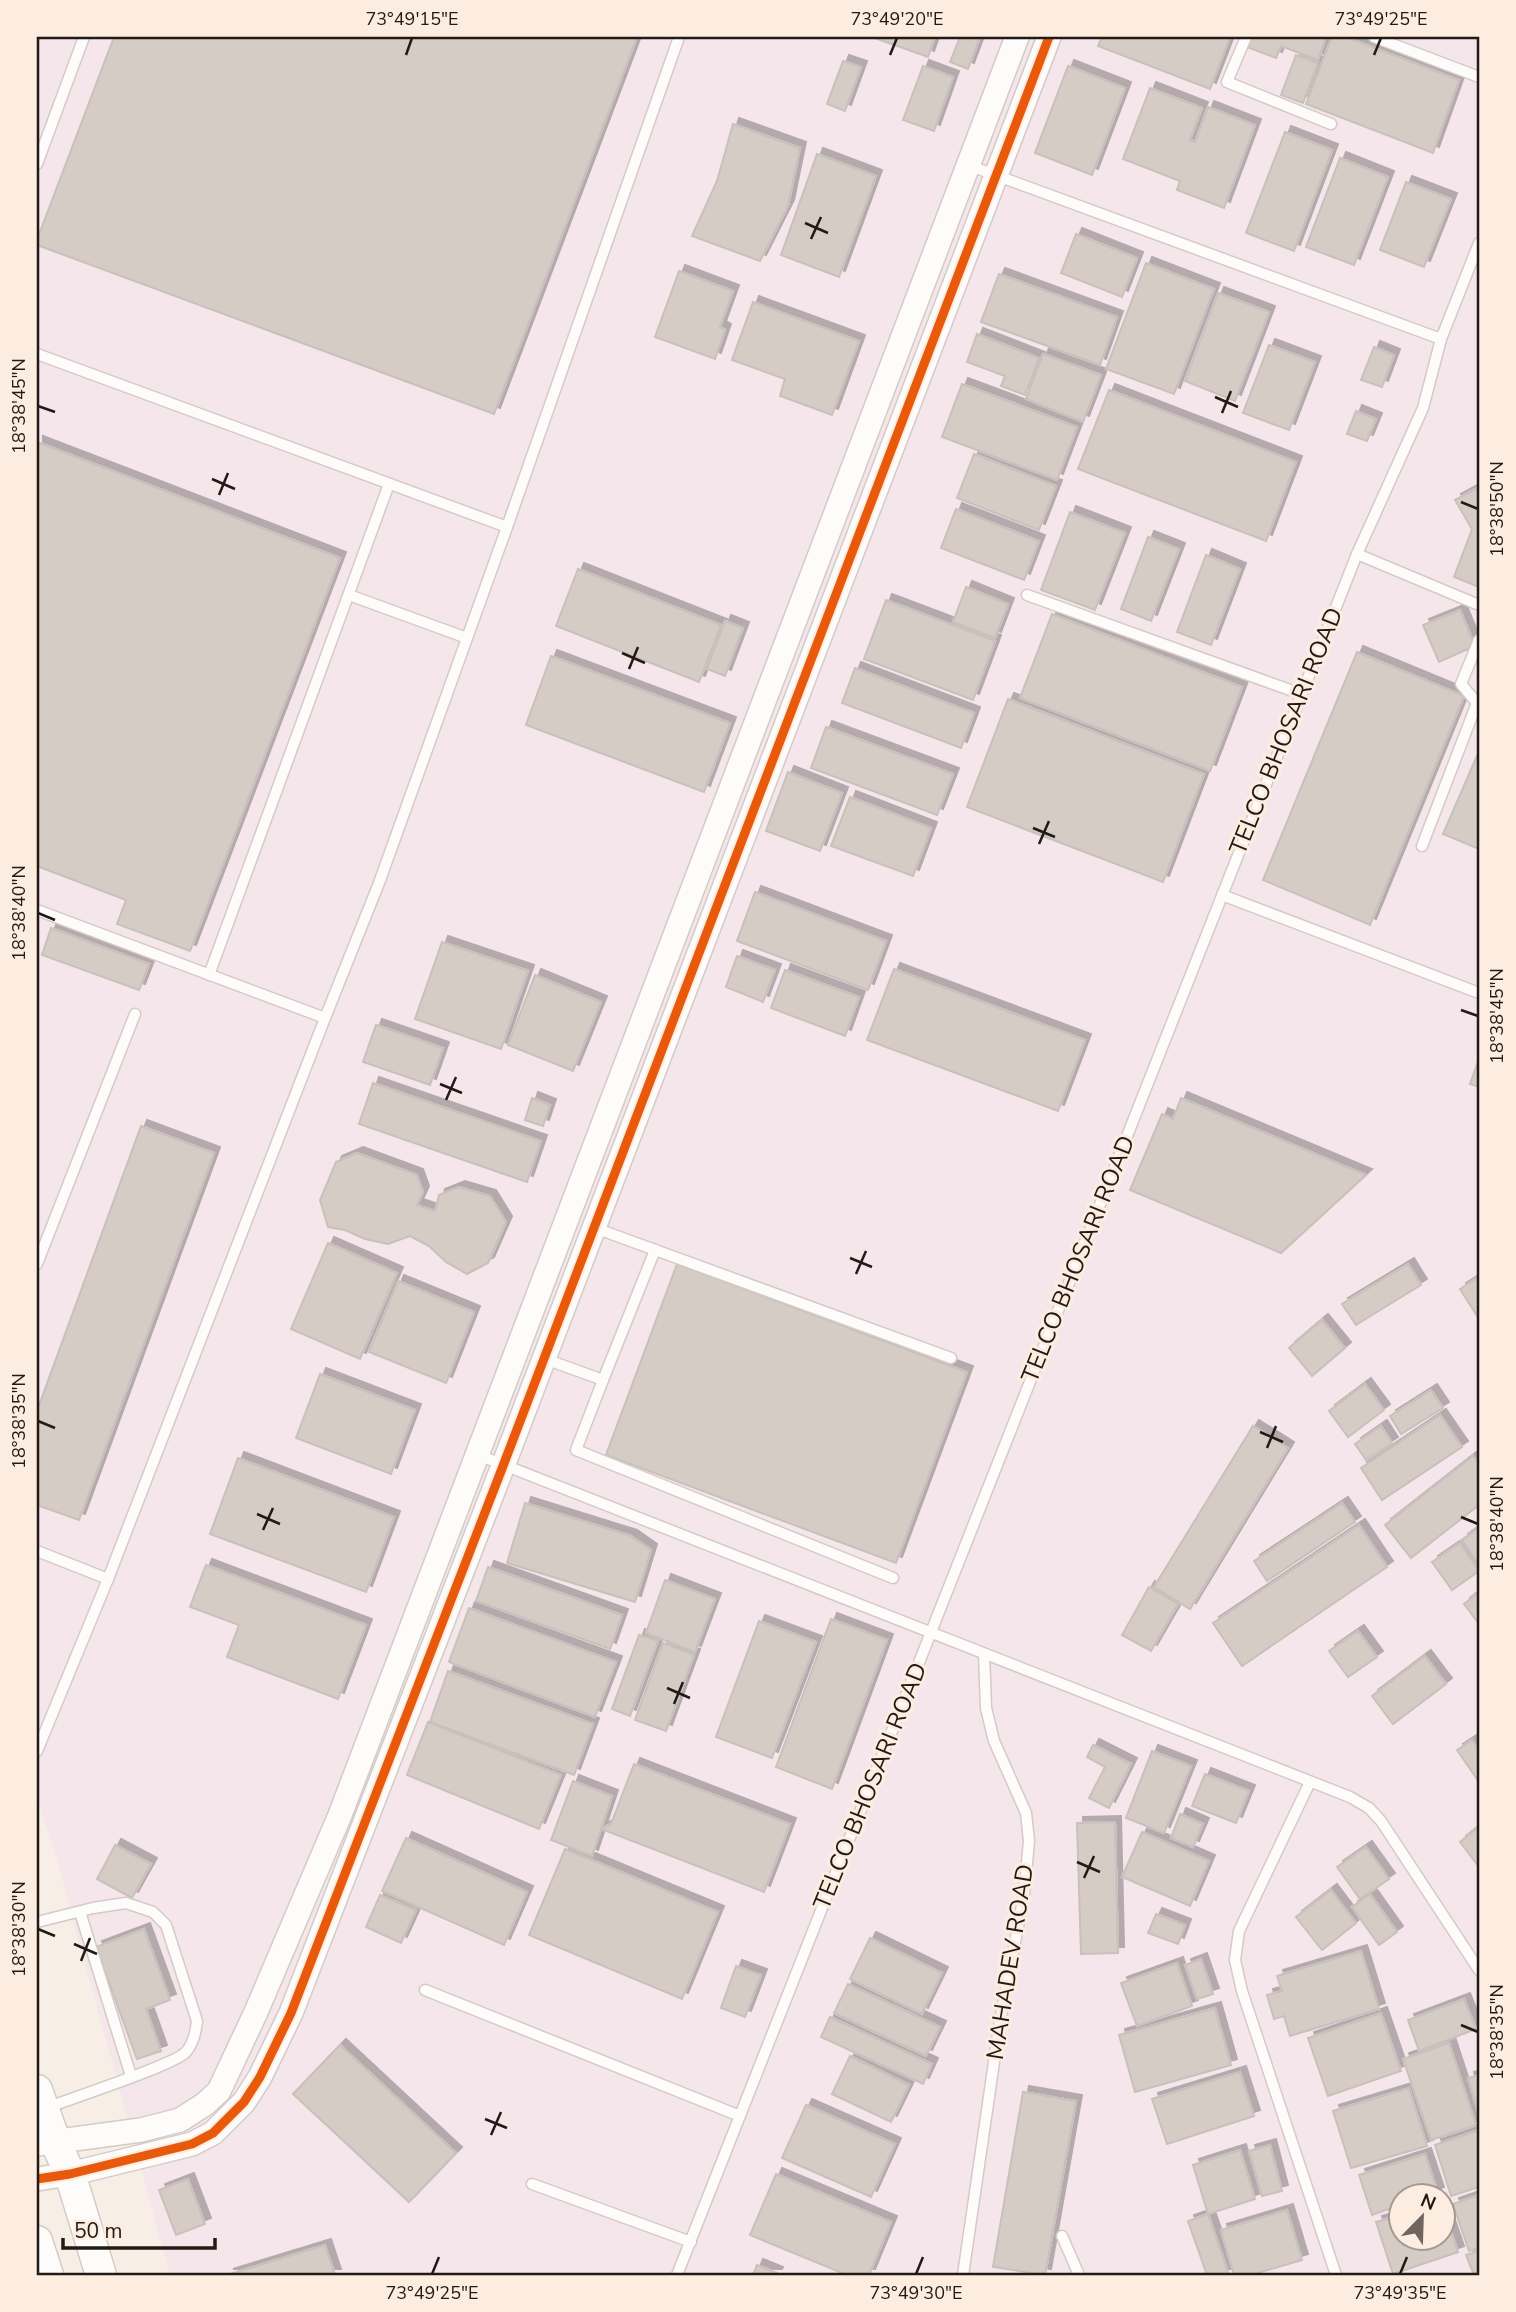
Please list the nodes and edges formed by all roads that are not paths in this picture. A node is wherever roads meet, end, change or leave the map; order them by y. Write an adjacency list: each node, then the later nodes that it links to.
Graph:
1 (84, 37): 9 (lane)
2 (679, 37): 16 (lane)
3 (1017, 37): 10 (street)
4 (1049, 37): 11 (street)
5 (1246, 37): 8 (lane)
6 (1374, 37): 7 (lane)
7 (1479, 77)
8 (1331, 124)
9 (37, 164)
10 (968, 165): 11 (lane); 37 (street)
11 (996, 176): 13 (lane); 31 (street)
12 (1479, 243): 13 (lane, TELCO BHOSARI ROAD)
13 (1441, 339): 17 (lane, TELCO BHOSARI ROAD)
14 (37, 354): 15 (lane)
15 (389, 484): 16 (lane); 18 (lane)
16 (507, 527): 21 (lane)
17 (1357, 554): 20 (lane); 23 (lane, TELCO BHOSARI ROAD)
18 (349, 595): 21 (lane); 27 (lane)
19 (1027, 595): 23 (lane)
20 (1479, 605)
21 (467, 638): 30 (lane)
22 (1479, 640): 24 (lane)
23 (1301, 694): 25 (lane, TELCO BHOSARI ROAD)
24 (1422, 846)
25 (1222, 895): 28 (lane); 42 (lane, TELCO BHOSARI ROAD)
26 (37, 910): 27 (lane)
27 (209, 975): 30 (lane)
28 (1479, 993)
29 (135, 1014): 33 (lane)
30 (324, 1018): 41 (lane)
31 (594, 1228): 32 (lane); 35 (street)
32 (655, 1250): 34 (lane); 36 (lane)
33 (37, 1264)
34 (951, 1358)
35 (544, 1359): 36 (lane); 38 (street)
36 (603, 1380): 40 (lane)
37 (476, 1454): 38 (lane); 53 (street)
38 (503, 1466): 42 (lane); 54 (street)
39 (37, 1551): 41 (lane)
40 (893, 1578)
41 (108, 1579): 44 (lane)
42 (931, 1633): 43 (lane); 52 (lane, TELCO BHOSARI ROAD)
43 (984, 1654): 45 (lane); 63 (lane, MAHADEV ROAD)
44 (37, 1751)
45 (1310, 1782): 48 (lane); 65 (lane)
46 (80, 1912): 47 (lane); 50 (lane); 50 (lane)
47 (37, 1922)
48 (1479, 1970)
49 (425, 1990): 52 (lane)
50 (131, 2076): 51 (lane)
51 (40, 2099): 53 (main road)
52 (740, 2116): 59 (lane, TELCO BHOSARI ROAD)
53 (46, 2143): 54 (main road)
54 (70, 2174): 55 (street); 61 (main road)
55 (37, 2179)
56 (532, 2184): 59 (lane)
57 (1062, 2235): 64 (lane)
58 (37, 2241): 60 (main road)
59 (691, 2242): 62 (lane, TELCO BHOSARI ROAD)
60 (47, 2275)
61 (101, 2275)
62 (677, 2275)
63 (962, 2275)
64 (1079, 2275)
65 (1336, 2275)

